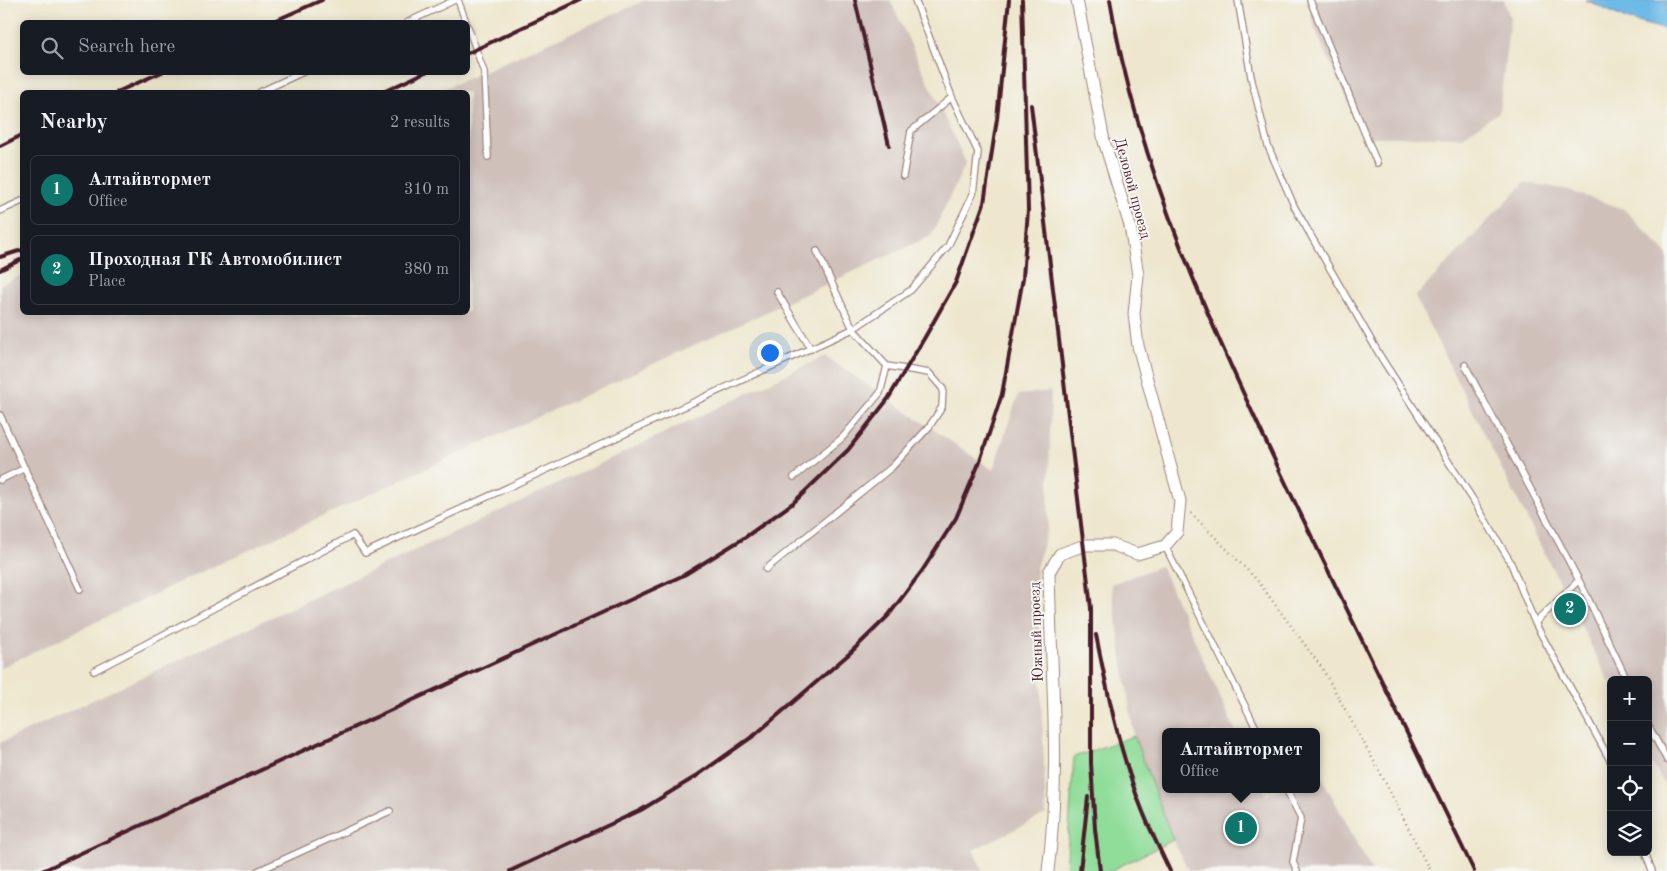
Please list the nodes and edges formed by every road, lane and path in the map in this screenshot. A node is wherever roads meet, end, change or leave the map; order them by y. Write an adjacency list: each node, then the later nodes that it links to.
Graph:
1 (456, 0): 6 (lane); 7 (lane)
2 (915, 0): 11 (lane)
3 (1077, 0): 27 (street, Деловой проезд)
4 (1238, 0): 32 (lane)
5 (1310, 0): 13 (lane)
6 (412, 20)
7 (465, 20)
8 (470, 33): 12 (lane)
9 (297, 75): 10 (lane)
10 (264, 90)
11 (952, 97): 14 (lane); 19 (lane)
12 (488, 157)
13 (1376, 164)
14 (903, 176)
15 (20, 201): 16 (lane)
16 (0, 211)
17 (817, 252): 19 (lane)
18 (777, 292): 20 (lane)
19 (853, 329): 20 (lane); 22 (lane)
20 (811, 349): 33 (lane)
21 (1465, 365): 30 (lane)
22 (887, 366): 25 (lane); 29 (lane)
23 (0, 415): 24 (lane)
24 (25, 468): 26 (lane); 31 (lane)
25 (794, 477)
26 (0, 480)
27 (1180, 501): 28 (street); 45 (path)
28 (1165, 546): 35 (lane); 43 (street, Южный проезд)
29 (766, 569)
30 (1578, 581): 32 (lane); 34 (lane)
31 (80, 589)
32 (1535, 623): 37 (lane)
33 (94, 671)
34 (1625, 676)
35 (1256, 728)
36 (1652, 732): 38 (lane)
37 (1607, 755)
38 (1667, 760)
39 (1288, 793): 44 (lane)
40 (390, 811): 42 (lane)
41 (1646, 856): 46 (lane)
42 (258, 871)
43 (1048, 871)
44 (1297, 871)
45 (1430, 871)
46 (1652, 871)

